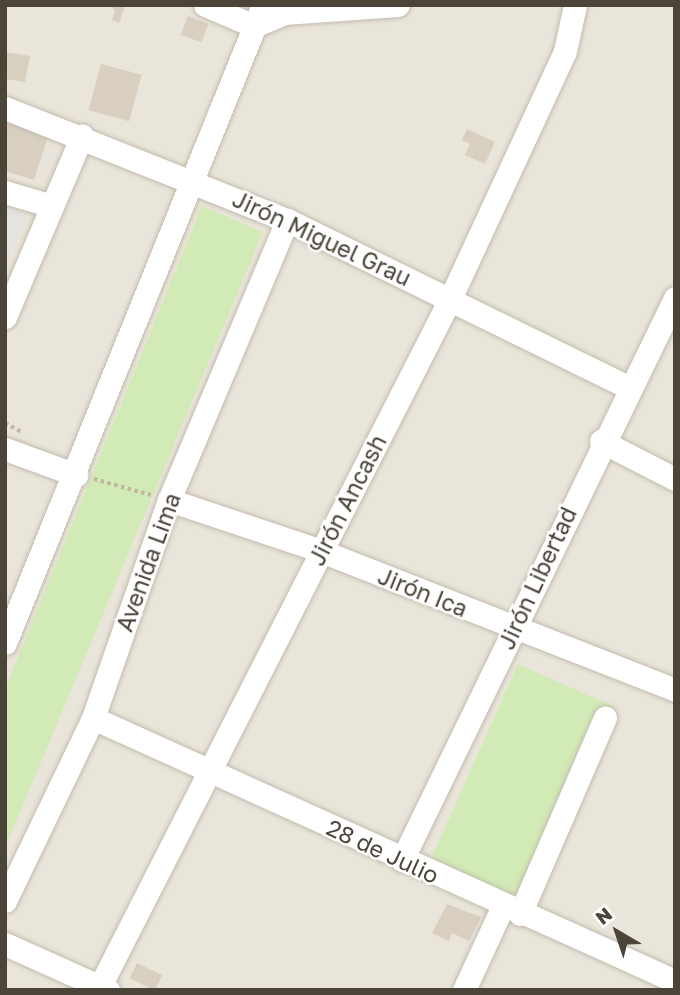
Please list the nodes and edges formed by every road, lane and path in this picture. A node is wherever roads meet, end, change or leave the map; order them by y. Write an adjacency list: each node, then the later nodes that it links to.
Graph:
1 (205, 5): 4 (street)
2 (398, 5): 4 (street)
3 (575, 5): 12 (street, Jirón Ancash)
4 (258, 16): 7 (street)
5 (5, 108): 6 (street, Jirón Miguel Grau)
6 (82, 136): 7 (street, Jirón Miguel Grau); 9 (street)
7 (196, 180): 10 (street, Jirón Miguel Grau); 17 (street)
8 (5, 192): 9 (street)
9 (52, 206): 13 (street)
10 (287, 220): 12 (street, Jirón Miguel Grau); 19 (street, Avenida Lima)
11 (675, 298): 14 (street, Jirón Libertad)
12 (450, 299): 14 (street, Jirón Miguel Grau); 20 (street, Jirón Ancash)
13 (5, 317)
14 (630, 388): 15 (street, Jirón Libertad)
15 (601, 442): 18 (street); 21 (street, Jirón Libertad)
16 (5, 449): 17 (street)
17 (76, 475): 19 (path); 22 (street)
18 (675, 478)
19 (169, 500): 20 (street, Jirón Ica); 24 (street, Avenida Lima)
20 (321, 551): 21 (street, Jirón Ica); 26 (street, Jirón Ancash)
21 (515, 628): 23 (street, Jirón Ica); 27 (street, Jirón Libertad)
22 (5, 643)
23 (675, 690)
24 (93, 718): 26 (street, 28 de Julio); 28 (street, Avenida Lima)
25 (605, 718): 29 (street)
26 (209, 772): 27 (street, 28 de Julio); 32 (street, Jirón Ancash)
27 (401, 860): 29 (street, 28 de Julio)
28 (5, 901)
29 (512, 910): 31 (street, 28 de Julio); 33 (street)
30 (5, 944): 32 (street)
31 (675, 981)
32 (104, 988)
33 (464, 990)

